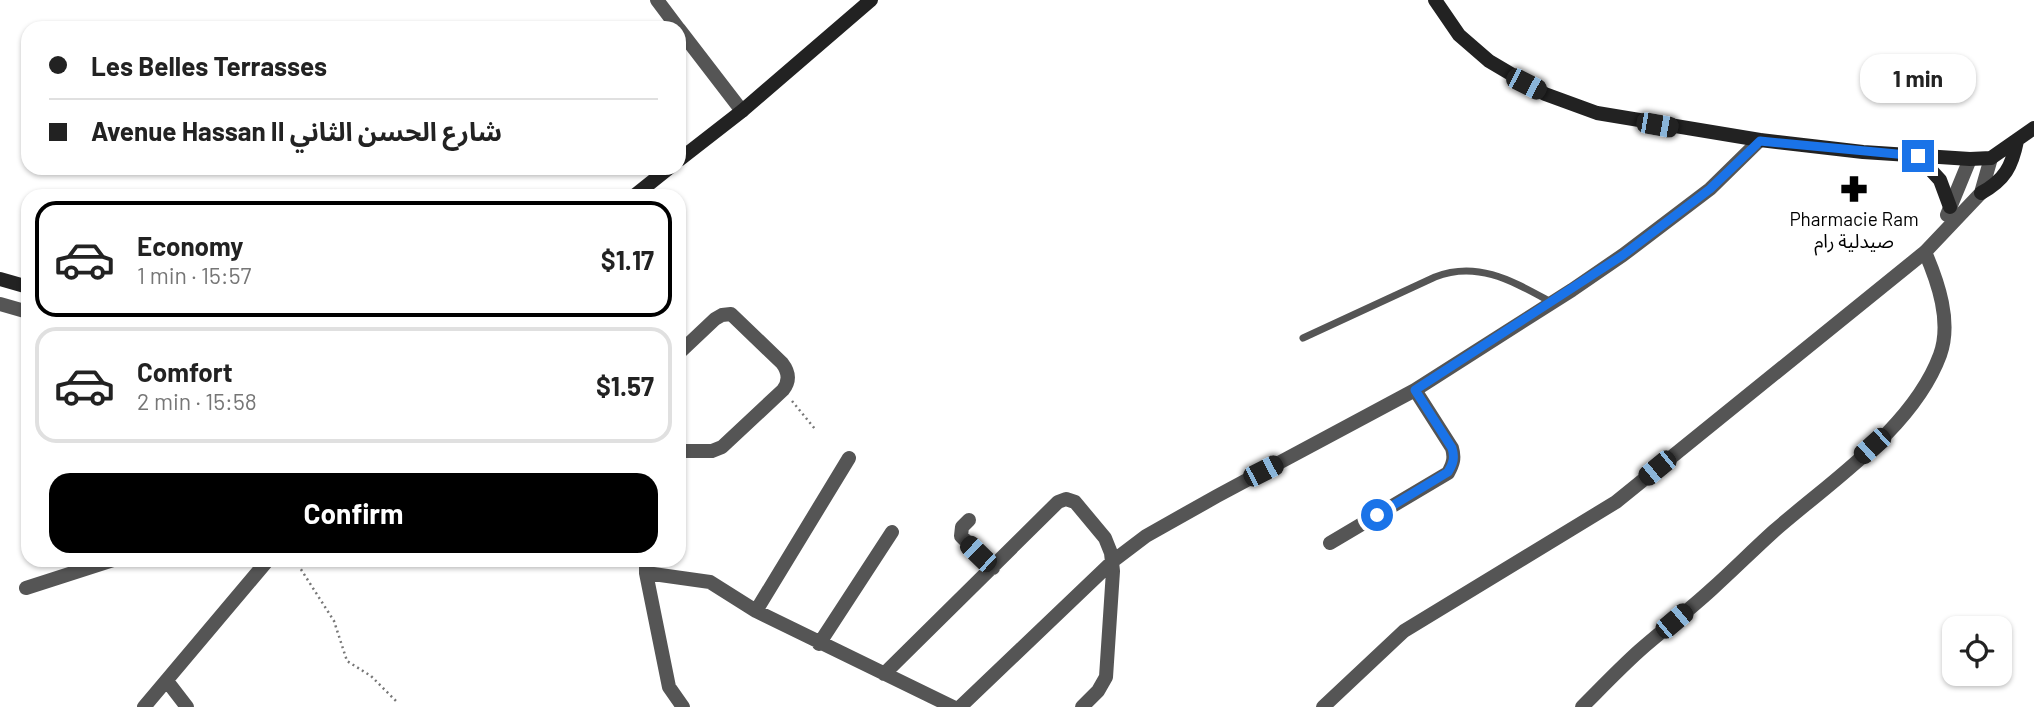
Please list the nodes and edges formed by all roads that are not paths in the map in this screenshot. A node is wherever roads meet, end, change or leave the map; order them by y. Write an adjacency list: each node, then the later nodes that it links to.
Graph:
1 (657, 0): 4 (street)
2 (871, 0): 6 (street)
3 (1435, 0): 8 (street)
4 (674, 21)
5 (686, 37): 6 (street)
6 (742, 111): 10 (street)
7 (2034, 128): 9 (street)
8 (1760, 141): 11 (street); 21 (street)
9 (2017, 141): 12 (street); 16 (street)
10 (686, 155)
11 (1918, 156): 13 (street); 17 (street)
12 (1991, 158): 13 (street); 16 (street)
13 (1970, 159): 17 (street)
14 (660, 175): 15 (street)
15 (643, 189)
16 (1981, 193): 18 (street)
17 (1950, 207): 18 (street)
18 (1930, 247): 49 (street); 50 (street)
19 (0, 279): 20 (street)
20 (21, 285)
21 (1551, 302): 24 (lane); 26 (street)
22 (0, 304): 23 (street)
23 (21, 310)
24 (1303, 338)
25 (686, 346): 27 (street)
26 (1415, 390): 31 (street); 32 (street)
27 (686, 451)
28 (849, 458): 39 (street)
29 (970, 520): 37 (street)
30 (892, 532): 40 (street)
31 (1331, 544)
32 (1113, 561): 37 (street); 47 (street); 48 (street)
33 (91, 567): 38 (street)
34 (262, 567): 42 (street)
35 (646, 567): 45 (street)
36 (650, 567): 39 (street)
37 (993, 568): 41 (street)
38 (26, 588)
39 (755, 611): 40 (street)
40 (819, 644): 41 (street)
41 (884, 674): 46 (street)
42 (167, 681): 43 (street); 44 (street)
43 (144, 707)
44 (187, 707)
45 (682, 707)
46 (953, 707)
47 (960, 707)
48 (1082, 707)
49 (1322, 707)
50 (1582, 707)

